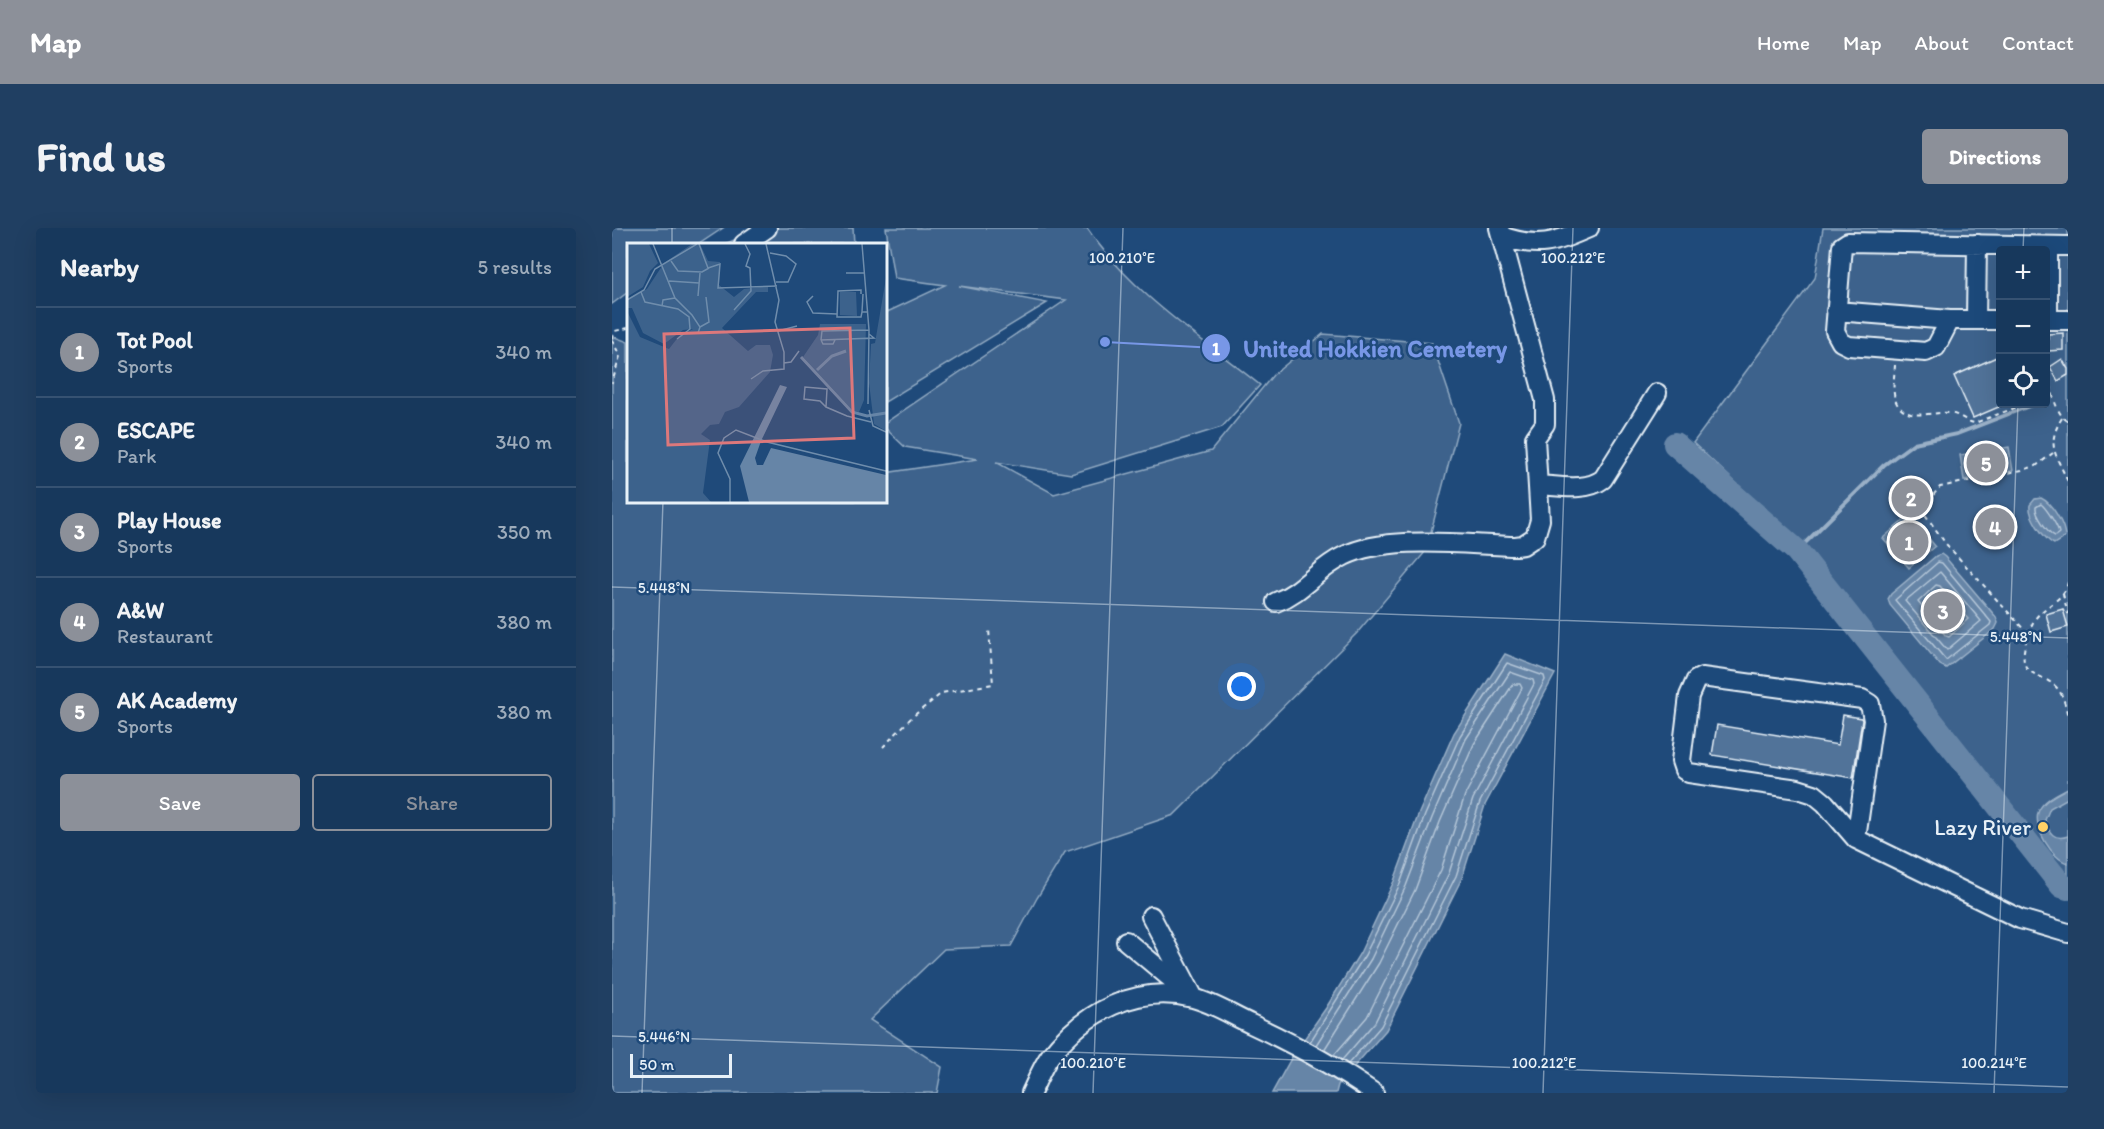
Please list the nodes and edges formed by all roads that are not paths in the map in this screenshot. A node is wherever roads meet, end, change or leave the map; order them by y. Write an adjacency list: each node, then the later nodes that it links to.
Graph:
1 (767, 228): 4 (street)
2 (1589, 228): 3 (street)
3 (1500, 232): 16 (street)
4 (745, 243)
5 (1977, 244): 6 (street); 9 (street); 11 (street)
6 (2048, 246)
7 (2050, 246): 8 (street)
8 (2068, 246)
9 (1836, 311): 10 (street); 10 (street)
10 (1950, 320): 11 (street)
11 (1976, 320): 12 (street)
12 (1996, 320)
13 (2050, 320): 14 (street)
14 (2068, 320)
15 (1657, 393): 16 (street)
16 (1539, 485): 17 (street)
17 (1276, 602)
18 (1856, 839): 18 (street); 20 (street)
19 (1151, 916): 22 (street)
20 (2068, 933)
21 (1126, 941): 22 (street)
22 (1194, 998): 23 (street); 24 (street)
23 (1031, 1093)
24 (1374, 1093)

